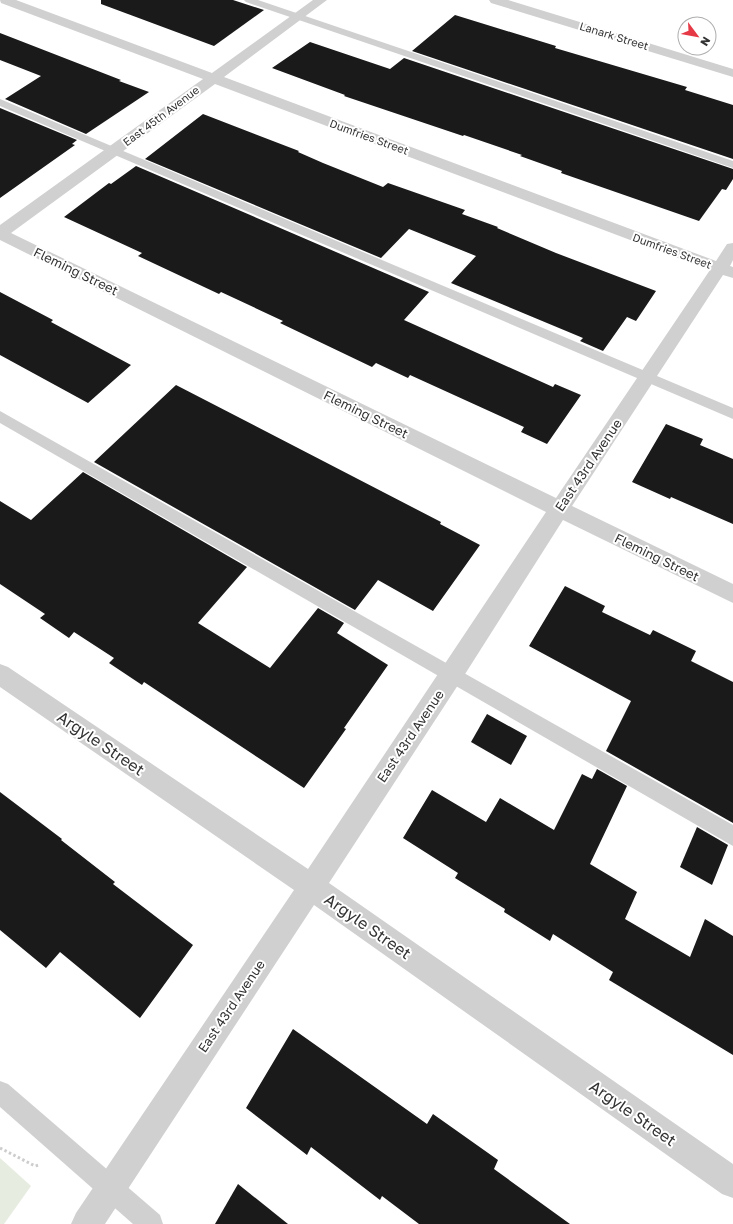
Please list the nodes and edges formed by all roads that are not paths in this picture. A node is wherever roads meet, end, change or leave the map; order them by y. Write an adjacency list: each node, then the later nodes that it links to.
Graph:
1 (5, 0): 7 (street, Dumfries Street)
2 (249, 0): 5 (lane)
3 (321, 0): 5 (street, East 45th Avenue)
4 (495, 0): 6 (street, Lanark Street)
5 (298, 16): 7 (street, East 45th Avenue); 10 (lane)
6 (733, 73)
7 (212, 79): 9 (street, East 45th Avenue); 13 (street, Dumfries Street)
8 (0, 102): 9 (lane)
9 (113, 152): 11 (street, East 45th Avenue); 14 (lane)
10 (733, 164)
11 (0, 234): 17 (street, Fleming Street)
12 (733, 248): 13 (street, East 43rd Avenue)
13 (727, 271): 14 (street, East 43rd Avenue)
14 (648, 377): 15 (lane); 17 (street, East 43rd Avenue)
15 (733, 414)
16 (0, 416): 20 (lane)
17 (559, 509): 18 (street, Fleming Street); 20 (street, East 43rd Avenue)
18 (733, 594)
19 (0, 674): 22 (street, Argyle Street)
20 (452, 675): 21 (lane); 22 (street, East 43rd Avenue)
21 (733, 836)
22 (310, 886): 24 (street, Argyle Street); 25 (street, East 43rd Avenue)
23 (0, 1092): 25 (lane)
24 (733, 1183)
25 (110, 1188): 26 (street, East 43rd Avenue); 27 (lane)
26 (87, 1224)
27 (151, 1224)

